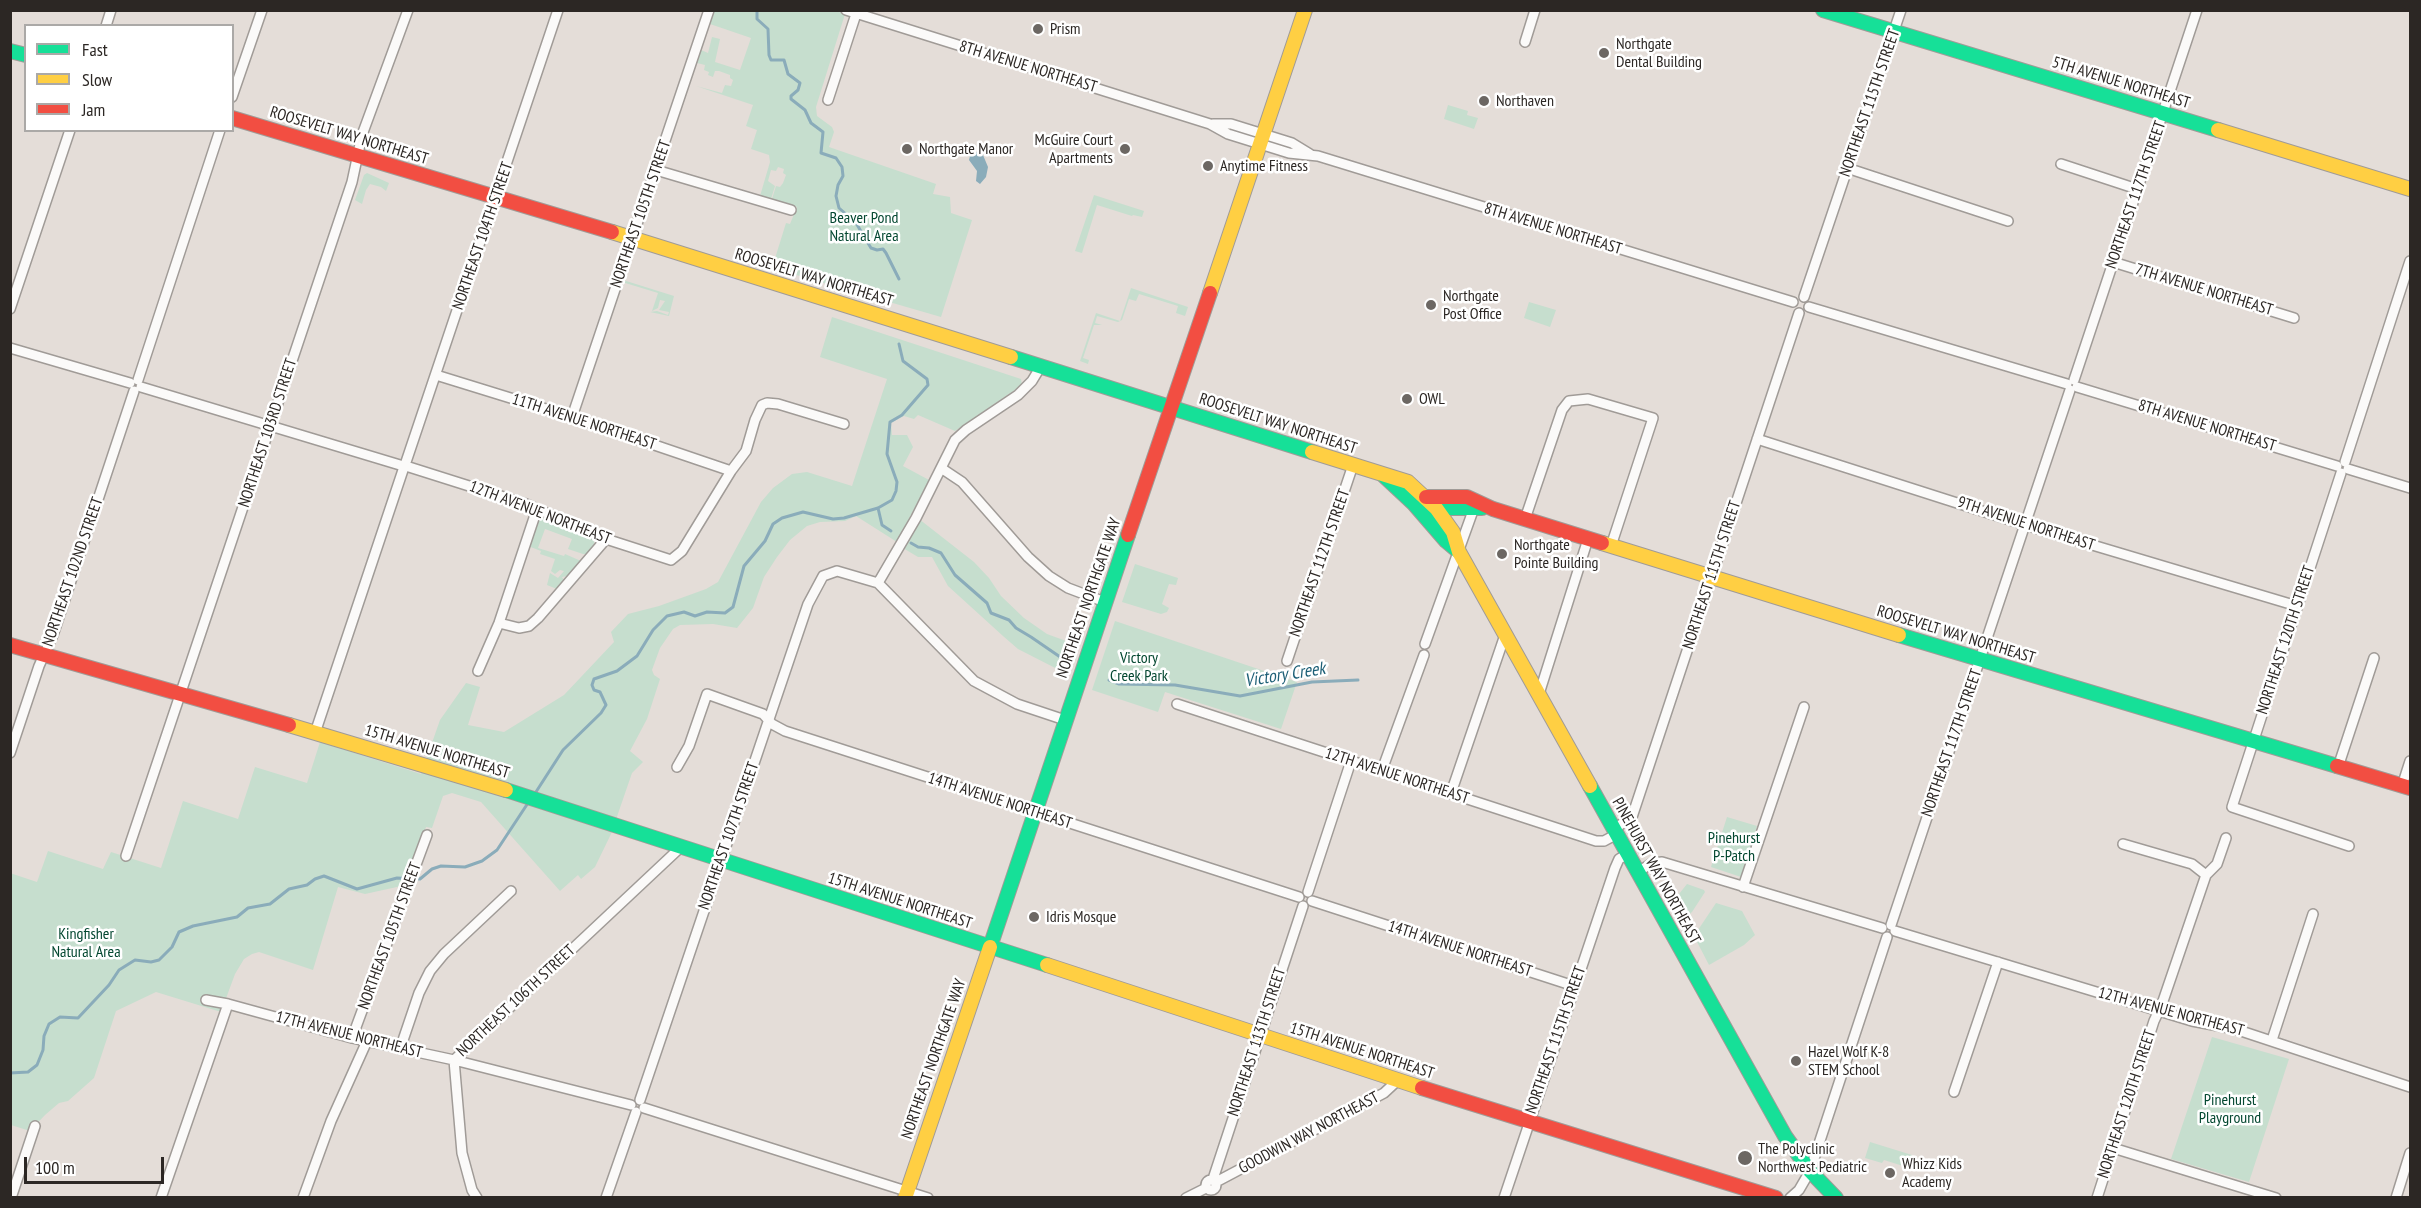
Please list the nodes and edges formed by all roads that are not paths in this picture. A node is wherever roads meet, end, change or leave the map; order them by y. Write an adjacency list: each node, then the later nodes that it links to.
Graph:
1 (262, 10): 14 (street)
2 (408, 10): 21 (street, NORTHEAST 103RD STREET)
3 (558, 10): 27 (street, NORTHEAST 104TH STREET)
4 (709, 10): 24 (street, NORTHEAST 105TH STREET)
5 (846, 10): 11 (street, 8TH AVENUE NORTHEAST)
6 (1305, 10): 20 (main road, NORTHEAST NORTHGATE WAY)
7 (1535, 10): 13 (street)
8 (1823, 10): 12 (main road, 5TH AVENUE NORTHEAST)
9 (1901, 10): 12 (street, NORTHEAST 115TH STREET)
10 (2197, 10): 16 (street, NORTHEAST 117TH STREET)
11 (856, 14): 15 (street); 20 (street, 8TH AVENUE NORTHEAST)
12 (1894, 32): 16 (main road, 5TH AVENUE NORTHEAST); 23 (street, NORTHEAST 115TH STREET)
13 (1525, 42)
14 (234, 91)
15 (828, 100)
16 (2163, 113): 25 (street, NORTHEAST 117TH STREET); 26 (main road, 5TH AVENUE NORTHEAST)
17 (234, 119): 21 (main road, ROOSEVELT WAY NORTHEAST)
18 (69, 132): 36 (street)
19 (219, 132): 42 (street, NORTHEAST 102ND STREET)
20 (1262, 139): 34 (street, 8TH AVENUE NORTHEAST); 44 (main road, NORTHEAST NORTHGATE WAY)
21 (358, 156): 27 (main road, ROOSEVELT WAY NORTHEAST); 47 (street, NORTHEAST 103RD STREET)
22 (2061, 164): 25 (street)
23 (1847, 168): 29 (street); 33 (street, NORTHEAST 115TH STREET)
24 (656, 170): 28 (street); 30 (street, NORTHEAST 105TH STREET)
25 (2137, 189): 32 (street, NORTHEAST 117TH STREET)
26 (2410, 189)
27 (496, 198): 30 (main road, ROOSEVELT WAY NORTHEAST); 41 (street, NORTHEAST 104TH STREET)
28 (791, 210)
29 (2008, 221)
30 (632, 238): 40 (main road, ROOSEVELT WAY NORTHEAST); 45 (street, NORTHEAST 105TH STREET)
31 (2410, 261): 51 (street, NORTHEAST 120TH STREET)
32 (2113, 262): 38 (street, 7TH AVENUE NORTHEAST); 43 (street, NORTHEAST 117TH STREET)
33 (1804, 297): 34 (street); 35 (street)
34 (1793, 302): 37 (street)
35 (1809, 307): 37 (street); 43 (street, 8TH AVENUE NORTHEAST)
36 (10, 309)
37 (1799, 313): 48 (street, NORTHEAST 115TH STREET)
38 (2294, 318)
39 (10, 348): 42 (street, 12TH AVENUE NORTHEAST)
40 (1041, 366): 44 (main road, ROOSEVELT WAY NORTHEAST); 52 (street)
41 (436, 375): 45 (street, 11TH AVENUE NORTHEAST); 50 (street, NORTHEAST 104TH STREET)
42 (136, 385): 47 (street, 12TH AVENUE NORTHEAST); 73 (street, NORTHEAST 102ND STREET)
43 (2072, 385): 51 (street, 8TH AVENUE NORTHEAST); 60 (street, NORTHEAST 117TH STREET)
44 (1172, 408): 49 (main road, ROOSEVELT WAY NORTHEAST); 67 (main road, NORTHEAST NORTHGATE WAY)
45 (572, 417): 53 (street, 11TH AVENUE NORTHEAST)
46 (844, 424): 53 (street)
47 (271, 426): 50 (street, 12TH AVENUE NORTHEAST); 79 (street, NORTHEAST 103RD STREET)
48 (1757, 438): 60 (street, 9TH AVENUE NORTHEAST); 65 (street, NORTHEAST 115TH STREET)
49 (1353, 465): 55 (main road, ROOSEVELT WAY NORTHEAST); 77 (street, NORTHEAST 112TH STREET)
50 (405, 466): 57 (street, 12TH AVENUE NORTHEAST); 85 (street, NORTHEAST 104TH STREET)
51 (2343, 467): 54 (street, 8TH AVENUE NORTHEAST); 68 (street, NORTHEAST 120TH STREET)
52 (941, 468): 66 (street); 67 (street)
53 (731, 471): 61 (street, 12TH AVENUE NORTHEAST)
54 (2410, 488)
55 (1425, 503): 56 (main road, ROOSEVELT WAY NORTHEAST); 58 (main road, ROOSEVELT WAY NORTHEAST); 64 (main road, PINEHURST WAY NORTHEAST); 64 (main road, PINEHURST WAY NORTHEAST)
56 (1474, 508): 58 (main road, ROOSEVELT WAY NORTHEAST); 64 (street)
57 (537, 509): 61 (street, 12TH AVENUE NORTHEAST); 69 (street)
58 (1493, 509): 59 (main road, ROOSEVELT WAY NORTHEAST)
59 (1524, 519): 62 (main road, ROOSEVELT WAY NORTHEAST); 63 (street)
60 (2024, 524): 68 (street, 9TH AVENUE NORTHEAST); 76 (street, NORTHEAST 117TH STREET)
61 (606, 539): 69 (street)
62 (1588, 539): 63 (main road, ROOSEVELT WAY NORTHEAST); 80 (street)
63 (1611, 546): 65 (main road, ROOSEVELT WAY NORTHEAST)
64 (1459, 552): 70 (main road, PINEHURST WAY NORTHEAST); 71 (street)
65 (1710, 578): 76 (main road, ROOSEVELT WAY NORTHEAST); 96 (street, NORTHEAST 115TH STREET)
66 (878, 583): 83 (street, NORTHEAST 107TH STREET); 84 (street)
67 (1105, 602): 84 (main road, NORTHEAST NORTHGATE WAY)
68 (2297, 606): 86 (street, NORTHEAST 120TH STREET)
69 (499, 623): 78 (street)
70 (1505, 635): 80 (main road, PINEHURST WAY NORTHEAST); 94 (street)
71 (1425, 644)
72 (10, 645): 73 (main road, 15TH AVENUE NORTHEAST)
73 (44, 654): 79 (main road, 15TH AVENUE NORTHEAST); 87 (street, NORTHEAST 102ND STREET)
74 (1424, 655): 92 (street)
75 (2374, 658): 91 (street)
76 (1980, 659): 86 (main road, ROOSEVELT WAY NORTHEAST); 111 (street, NORTHEAST 117TH STREET)
77 (1287, 661)
78 (478, 671)
79 (180, 693): 85 (main road, 15TH AVENUE NORTHEAST); 103 (street, NORTHEAST 103RD STREET)
80 (1539, 694): 96 (main road, PINEHURST WAY NORTHEAST)
81 (1177, 704): 88 (street, 12TH AVENUE NORTHEAST)
82 (1804, 707): 107 (street)
83 (768, 720): 90 (street, 14TH AVENUE NORTHEAST); 95 (street, 14TH AVENUE NORTHEAST); 104 (street, NORTHEAST 107TH STREET)
84 (1065, 720): 95 (main road, NORTHEAST NORTHGATE WAY)
85 (315, 733): 100 (main road, 15TH AVENUE NORTHEAST)
86 (2253, 742): 91 (main road, ROOSEVELT WAY NORTHEAST); 101 (street, NORTHEAST 120TH STREET)
87 (10, 753)
88 (1351, 761): 92 (street, 12TH AVENUE NORTHEAST); 109 (street, NORTHEAST 113TH STREET)
89 (2410, 761): 93 (street)
90 (677, 767)
91 (2338, 767): 93 (main road, ROOSEVELT WAY NORTHEAST)
92 (1382, 770): 94 (street, 12TH AVENUE NORTHEAST)
93 (2406, 787)
94 (1451, 793): 96 (street, 12TH AVENUE NORTHEAST)
95 (1034, 812): 109 (street, 14TH AVENUE NORTHEAST); 112 (main road, NORTHEAST NORTHGATE WAY)
96 (1616, 831): 102 (main road, PINEHURST WAY NORTHEAST)
97 (427, 835): 119 (street, NORTHEAST 105TH STREET)
98 (2226, 838): 106 (street, NORTHEAST 120TH STREET)
99 (2123, 844): 106 (street)
100 (682, 846): 104 (main road, 15TH AVENUE NORTHEAST); 123 (street, NORTHEAST 106TH STREET)
101 (2349, 846)
102 (1628, 854): 105 (main road, PINEHURST WAY NORTHEAST); 114 (street, NORTHEAST 115TH STREET)
103 (126, 856)
104 (720, 859): 112 (main road, 15TH AVENUE NORTHEAST); 127 (street, NORTHEAST 107TH STREET)
105 (1638, 872): 107 (street, 12TH AVENUE NORTHEAST); 132 (main road, PINEHURST WAY NORTHEAST)
106 (2206, 875): 117 (street, NORTHEAST 120TH STREET)
107 (1743, 887): 111 (street, 12TH AVENUE NORTHEAST)
108 (511, 891): 122 (street)
109 (1305, 899): 114 (street, 14TH AVENUE NORTHEAST); 118 (street, NORTHEAST 113TH STREET)
110 (2313, 914): 120 (street)
111 (1889, 930): 113 (street, 12TH AVENUE NORTHEAST); 132 (street, NORTHEAST 117TH STREET)
112 (989, 947): 118 (main road, 15TH AVENUE NORTHEAST); 135 (main road, NORTHEAST NORTHGATE WAY)
113 (1998, 962): 117 (street, 12TH AVENUE NORTHEAST); 126 (street)
114 (1574, 986): 128 (street, NORTHEAST 115TH STREET)
115 (206, 1000): 116 (street, 17TH AVENUE NORTHEAST)
116 (228, 1004): 119 (street, 17TH AVENUE NORTHEAST); 137 (street)
117 (2158, 1011): 120 (street, 12TH AVENUE NORTHEAST); 130 (street, NORTHEAST 120TH STREET)
118 (1259, 1035): 124 (main road, 15TH AVENUE NORTHEAST); 133 (street, NORTHEAST 113TH STREET)
119 (352, 1038): 121 (street, 17TH AVENUE NORTHEAST)
120 (2272, 1040): 125 (street, 12TH AVENUE NORTHEAST)
121 (367, 1041): 122 (street, 17TH AVENUE NORTHEAST); 138 (street)
122 (400, 1049): 123 (street, 17TH AVENUE NORTHEAST)
123 (454, 1060): 127 (street, 17TH AVENUE NORTHEAST); 139 (street, NORTHEAST 106TH STREET)
124 (1398, 1080): 128 (main road, 15TH AVENUE NORTHEAST); 133 (street, GOODWIN WAY NORTHEAST)
125 (2410, 1087)
126 (1954, 1092)
127 (638, 1106): 135 (street, 17TH AVENUE NORTHEAST); 140 (street, NORTHEAST 107TH STREET)
128 (1529, 1122): 143 (street, NORTHEAST 115TH STREET); 144 (main road, 15TH AVENUE NORTHEAST)
129 (35, 1126): 136 (street)
130 (2113, 1148): 147 (street, NORTHEAST 120TH STREET); 148 (street)
131 (2410, 1152): 149 (street)
132 (1810, 1171): 145 (street, NORTHEAST 117TH STREET); 146 (main road, PINEHURST WAY NORTHEAST)
133 (1214, 1181): 134 (street)
134 (1207, 1192): 142 (street)
135 (906, 1194): 141 (street, 17TH AVENUE NORTHEAST)
136 (11, 1197)
137 (162, 1197)
138 (303, 1197)
139 (477, 1197)
140 (606, 1197)
141 (928, 1197)
142 (1186, 1197)
143 (1504, 1197)
144 (1776, 1197)
145 (1790, 1197)
146 (1836, 1197)
147 (2097, 1197)
148 (2276, 1197)
149 (2396, 1197)

